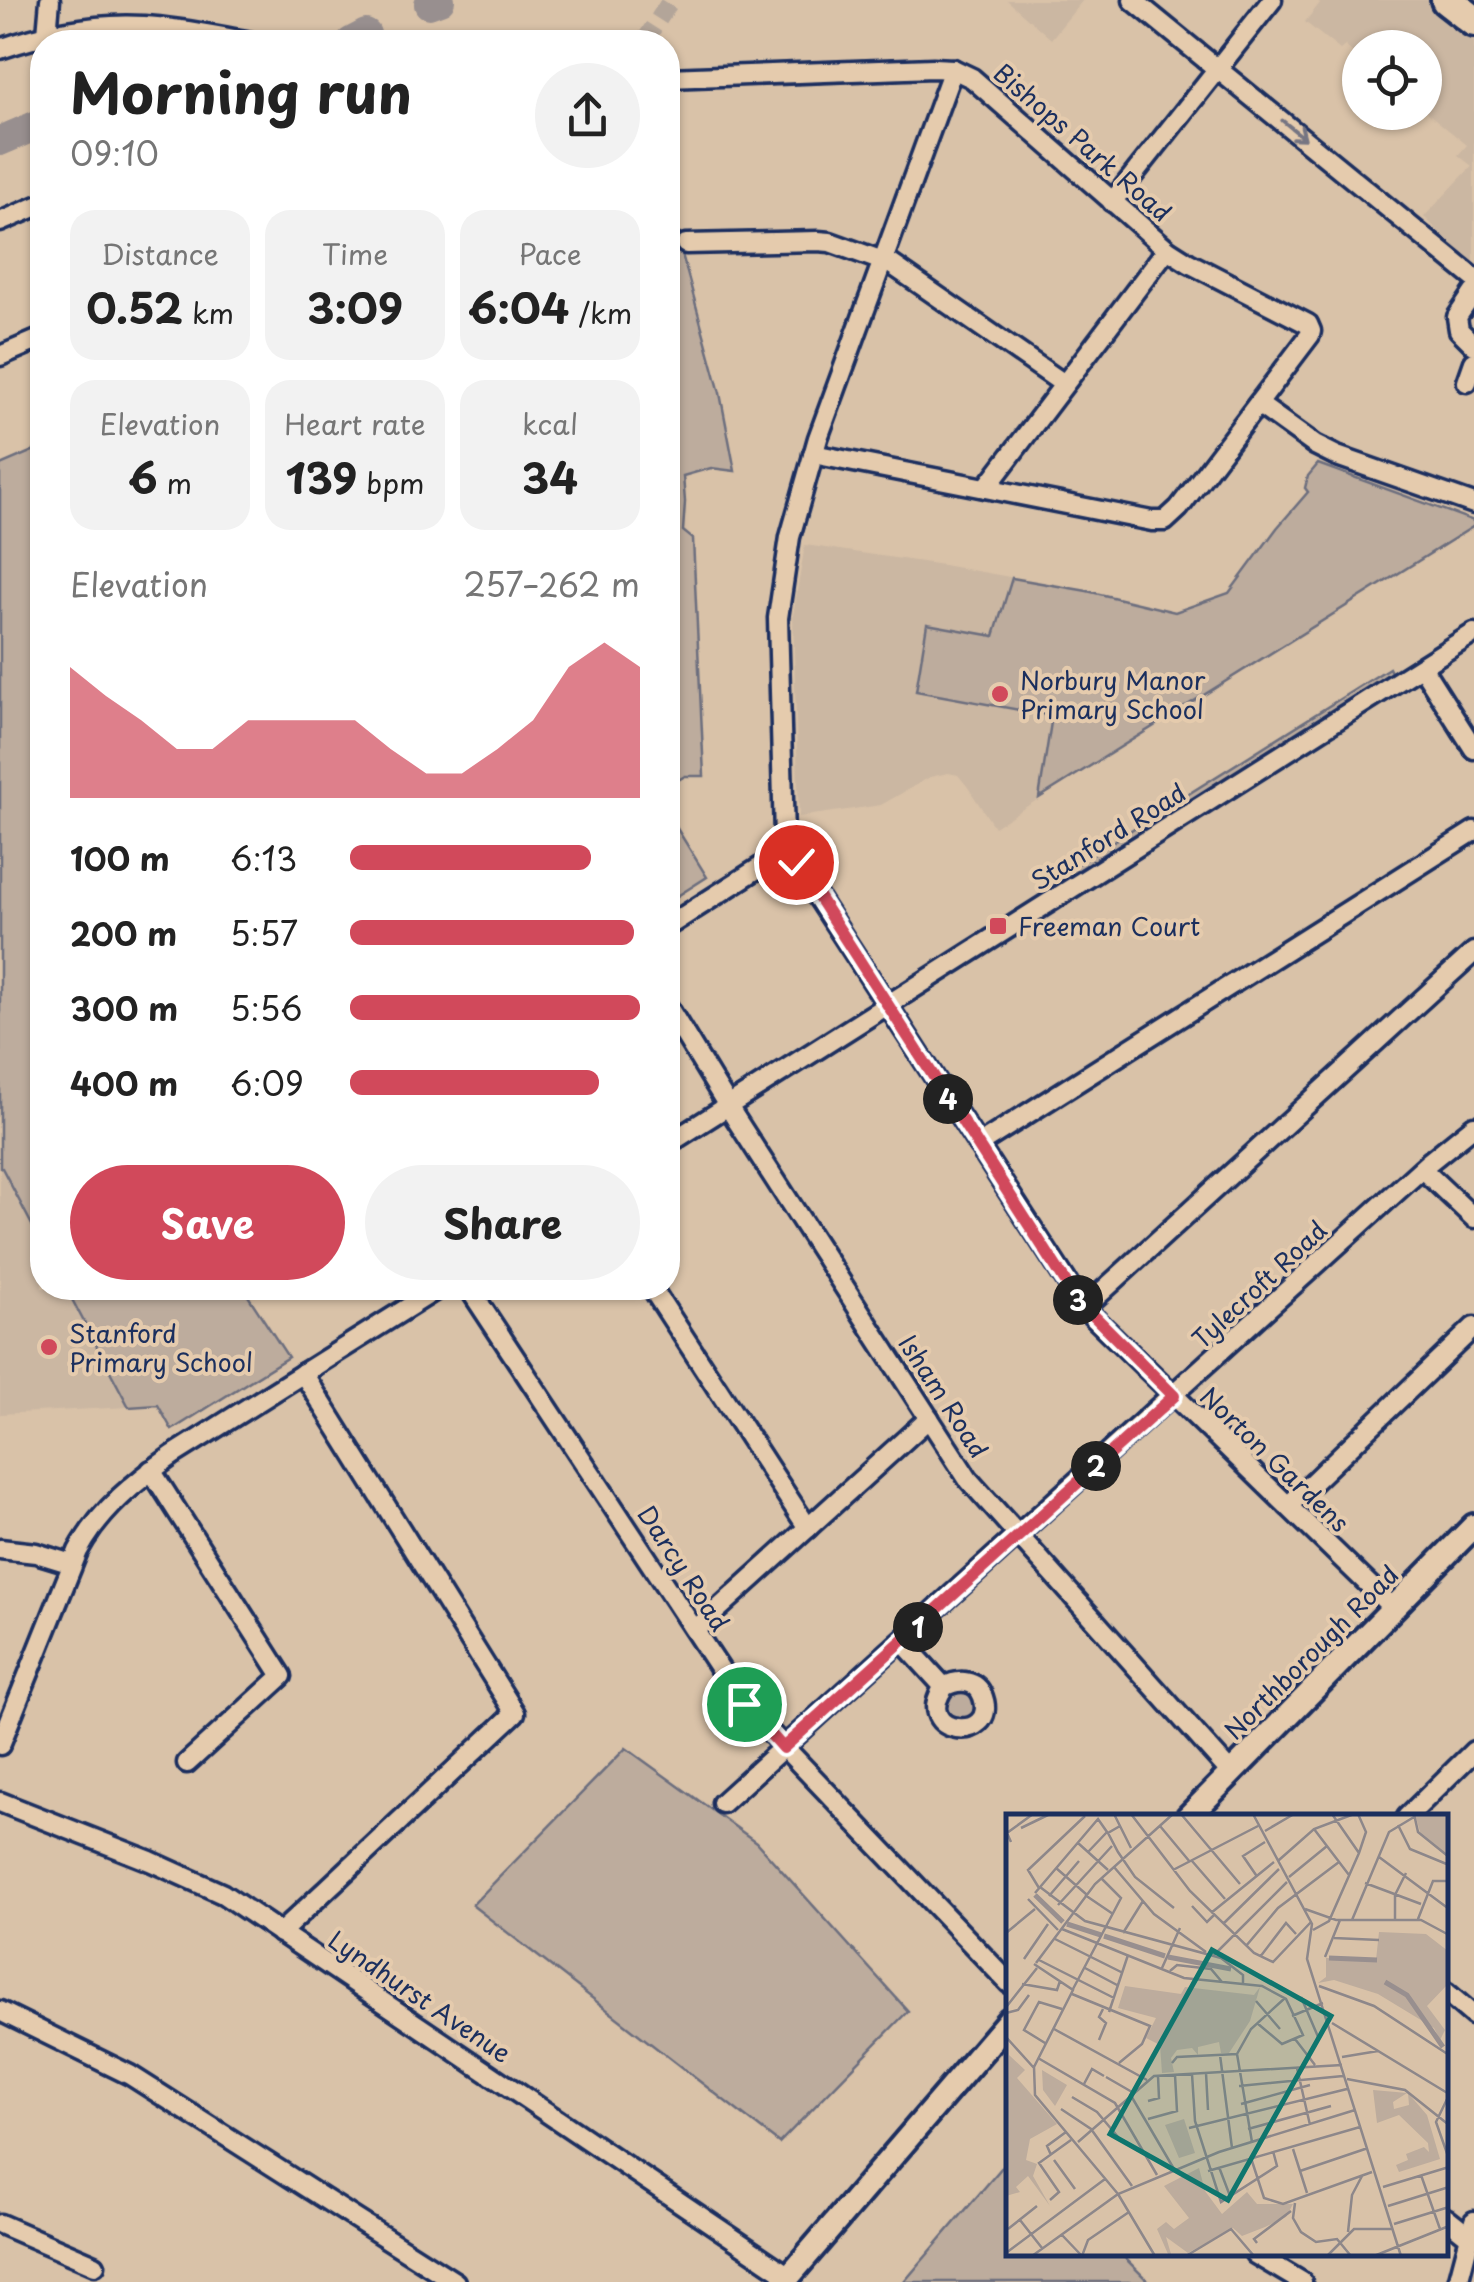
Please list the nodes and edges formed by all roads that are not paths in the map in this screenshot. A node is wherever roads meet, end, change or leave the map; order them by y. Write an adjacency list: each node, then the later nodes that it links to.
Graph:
1 (50, 0): 6 (street)
2 (1133, 0): 12 (street)
3 (1272, 0): 12 (street)
4 (1447, 0): 5 (highway)
5 (1474, 21)
6 (47, 30)
7 (84, 30): 8 (street)
8 (175, 30)
9 (30, 39): 10 (street)
10 (0, 49)
11 (953, 69): 13 (street, Bishops Park Road); 14 (street, Bishops Park Road); 19 (street)
12 (1218, 70): 14 (street); 20 (street, one-way to 20)
13 (680, 78)
14 (1112, 202): 18 (street, Bishops Park Road)
15 (30, 209): 16 (street)
16 (0, 222)
17 (686, 244): 19 (street)
18 (1166, 250): 27 (street); 28 (street, Bishops Park Road)
19 (883, 261): 27 (street); 29 (street)
20 (1474, 278)
21 (1474, 292): 23 (street)
22 (30, 343): 24 (street)
23 (1474, 345)
24 (0, 356)
25 (1474, 362): 26 (street)
26 (1467, 382)
27 (1064, 384): 30 (street)
28 (1258, 404): 30 (street); 31 (street)
29 (813, 454): 30 (street); 36 (street)
30 (986, 488)
31 (1474, 504)
32 (1474, 633): 33 (street, Stanford Road)
33 (1422, 667): 34 (street); 39 (street, Stanford Road)
34 (1474, 749)
35 (1474, 832): 44 (street)
36 (787, 850): 37 (street); 39 (street, Norton Gardens)
37 (680, 918)
38 (1474, 952): 50 (street)
39 (888, 1006): 41 (street, Stanford Road); 44 (street, Norton Gardens)
40 (680, 1028): 41 (street, Isham Road)
41 (728, 1106): 43 (street, Stanford Road); 54 (street, Isham Road)
42 (1474, 1126): 45 (street, Tylecroft Road)
43 (680, 1136)
44 (978, 1146): 50 (street, Norton Gardens)
45 (1422, 1169): 46 (street); 53 (street, Tylecroft Road)
46 (1474, 1218)
47 (420, 1300): 52 (street)
48 (478, 1300): 63 (street, Darcy Road)
49 (660, 1300): 58 (street)
50 (1084, 1308): 53 (street, Norton Gardens)
51 (1474, 1327): 56 (street)
52 (303, 1373): 55 (street); 75 (street)
53 (1174, 1396): 56 (street, Norton Gardens); 59 (street, Tylecroft Road)
54 (929, 1418): 58 (street); 59 (street, Isham Road)
55 (151, 1470): 61 (street); 69 (street)
56 (1288, 1506): 62 (street, Norton Gardens)
57 (1474, 1526): 62 (street, Northborough Road)
58 (808, 1528): 63 (street)
59 (1018, 1536): 64 (street, Tylecroft Road); 70 (street, Isham Road)
60 (0, 1548): 61 (street)
61 (72, 1564): 66 (street)
62 (1393, 1608): 70 (street, Northborough Road)
63 (695, 1630): 67 (street, Darcy Road)
64 (902, 1641): 65 (street); 67 (street, Tylecroft Road)
65 (944, 1688)
66 (0, 1745)
67 (783, 1748): 72 (street, Tylecroft Road); 76 (street, Darcy Road)
68 (1472, 1758): 74 (street)
69 (187, 1763)
70 (1231, 1773): 73 (street, Northborough Road)
71 (0, 1802): 75 (street, Lyndhurst Avenue)
72 (722, 1803)
73 (1191, 1814)
74 (1409, 1814)
75 (280, 1933): 85 (street, Lyndhurst Avenue)
76 (1006, 1981)
77 (1449, 1995): 79 (street)
78 (0, 2012): 86 (street)
79 (1474, 2016)
80 (1006, 2024): 85 (street)
81 (0, 2224): 84 (street)
82 (1472, 2229): 88 (street)
83 (1260, 2257): 87 (street)
84 (95, 2265)
85 (787, 2279)
86 (455, 2282)
87 (1302, 2282)
88 (1458, 2282)

